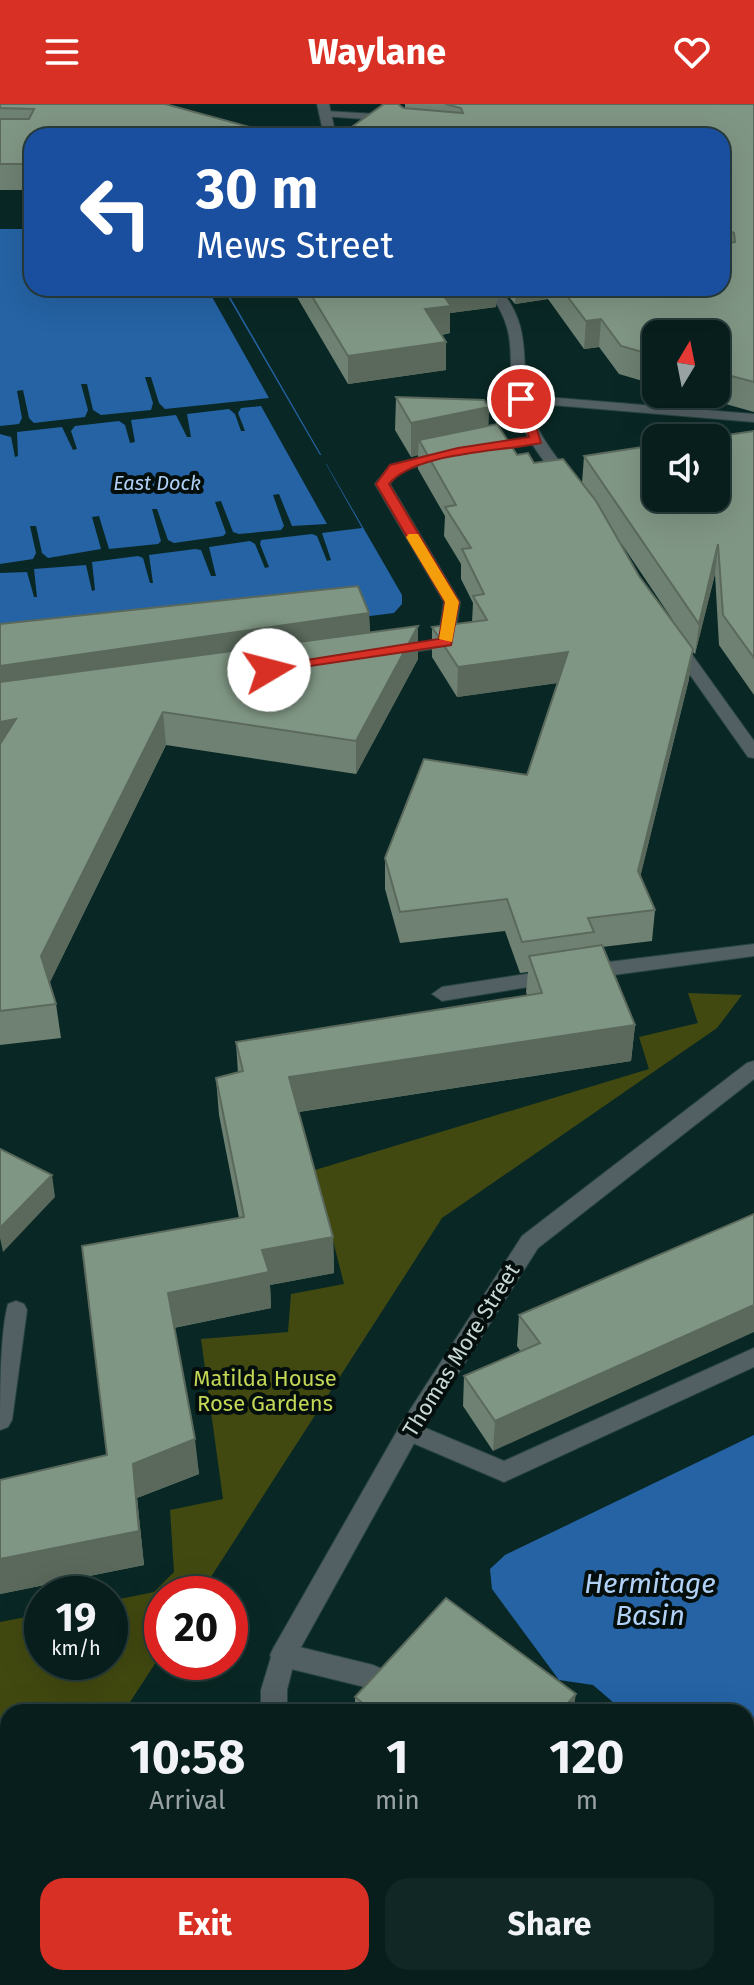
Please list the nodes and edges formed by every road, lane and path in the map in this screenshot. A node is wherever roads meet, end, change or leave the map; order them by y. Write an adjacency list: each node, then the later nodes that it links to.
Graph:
1 (324, 109): 2 (street)
2 (404, 125)
3 (498, 296): 4 (street)
4 (521, 399): 5 (street); 6 (street)
5 (754, 418)
6 (536, 440): 7 (street); 9 (street)
7 (574, 491)
8 (665, 629): 10 (street)
9 (371, 656)
10 (754, 753)
11 (754, 950): 12 (street)
12 (442, 994)
13 (754, 1068): 17 (street, Thomas More Street)
14 (16, 1310): 16 (street)
15 (754, 1357): 17 (street)
16 (0, 1420)
17 (409, 1431): 18 (street, Thomas More Street)
18 (283, 1655): 19 (street); 20 (street, Thomas More Street)
19 (373, 1677)
20 (274, 1704)

